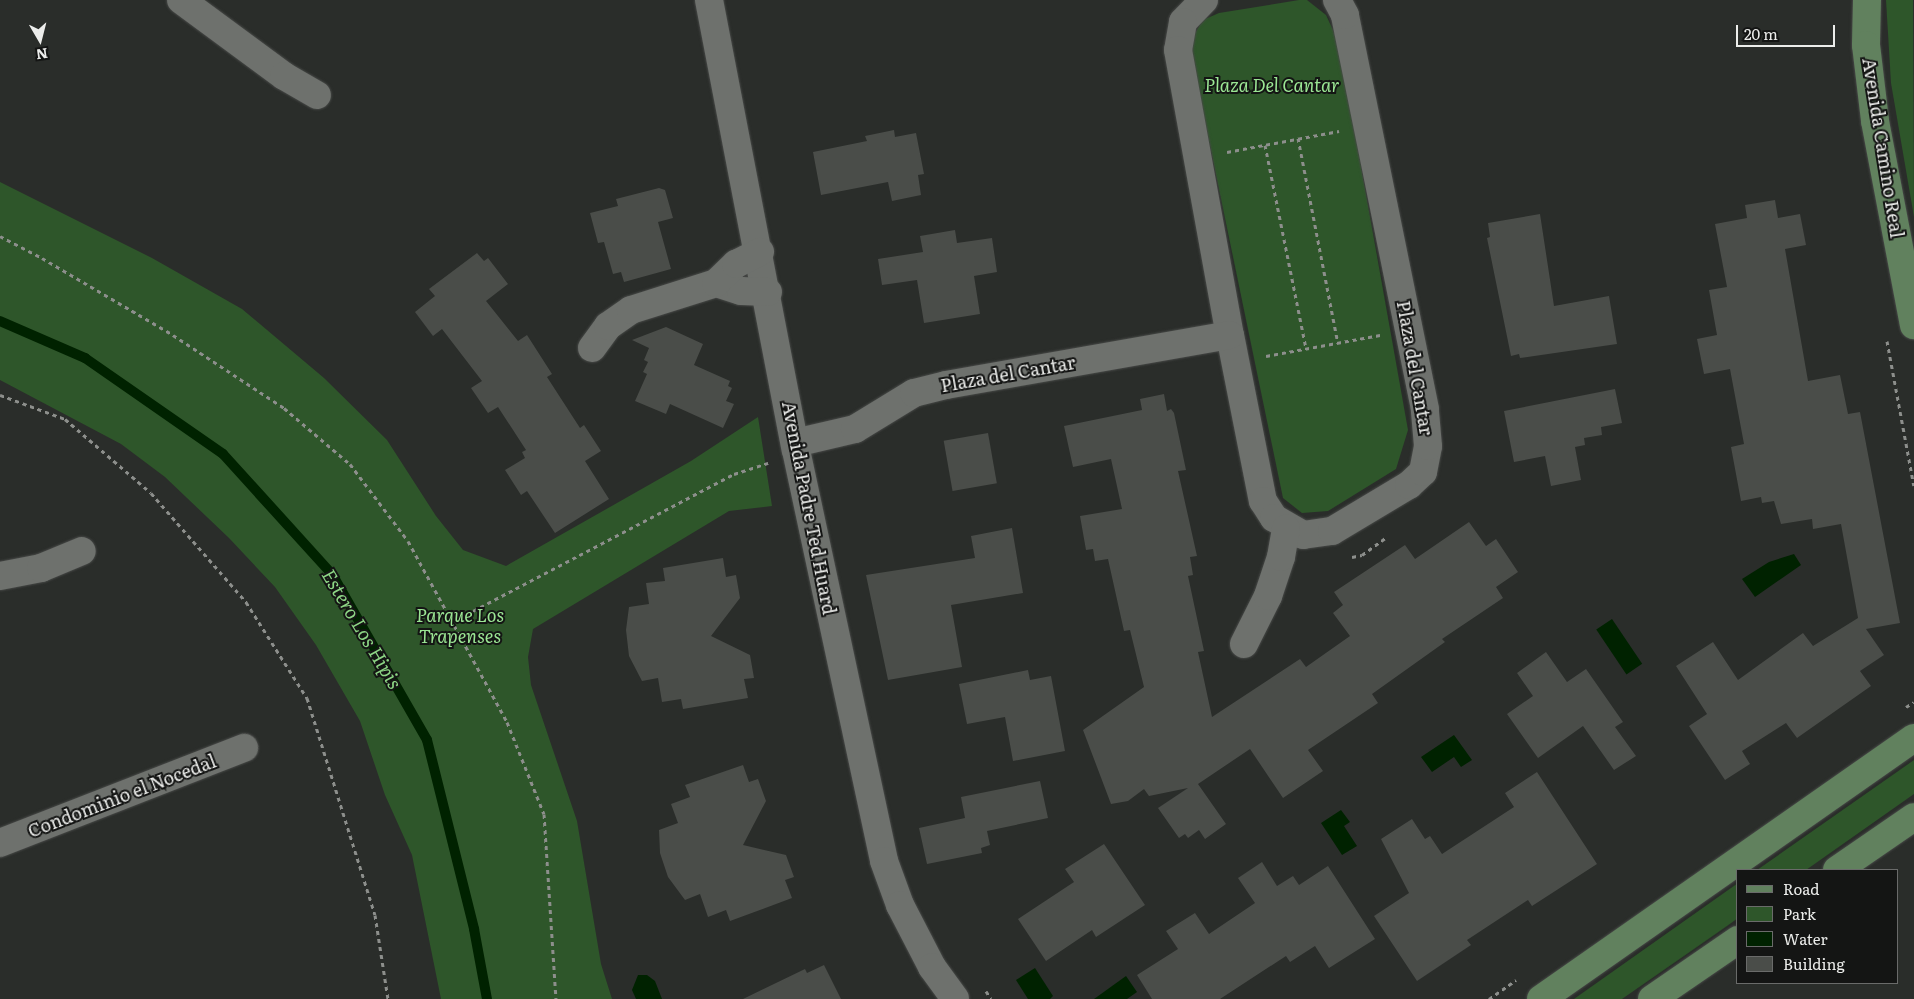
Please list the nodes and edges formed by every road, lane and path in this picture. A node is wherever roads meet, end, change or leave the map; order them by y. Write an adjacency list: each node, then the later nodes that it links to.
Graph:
1 (181, 0): 6 (street)
2 (709, 0): 12 (street, Avenida Padre Ted Huard)
3 (1204, 0): 10 (street)
4 (1338, 0): 7 (street, Plaza del Cantar)
5 (1867, 0): 15 (street, Avenida Camino Real)
6 (317, 95)
7 (1367, 125): 8 (path); 16 (street, Plaza del Cantar)
8 (1298, 138): 9 (path); 18 (path)
9 (1265, 145): 10 (path); 20 (path)
10 (1198, 157): 17 (street)
11 (0, 236): 29 (path)
12 (760, 252): 13 (street); 14 (street, Avenida Padre Ted Huard)
13 (716, 283): 14 (street); 19 (street)
14 (768, 292): 23 (street, Avenida Padre Ted Huard)
15 (1914, 325)
16 (1409, 330): 18 (path); 24 (street, Plaza del Cantar)
17 (1230, 335): 21 (street); 23 (street, Plaza del Cantar)
18 (1338, 343): 20 (path)
19 (592, 348)
20 (1306, 349): 21 (path)
21 (1236, 362): 24 (street)
22 (0, 396): 38 (path)
23 (796, 446): 29 (path); 40 (street, Avenida Padre Ted Huard)
24 (1286, 528): 30 (street)
25 (1392, 533): 27 (path)
26 (82, 551): 28 (street)
27 (1345, 558)
28 (0, 576)
29 (452, 622): 39 (path)
30 (1244, 644)
31 (1914, 738): 42 (street)
32 (244, 748): 34 (street, Condominio el Nocedal)
33 (1914, 817): 35 (street)
34 (0, 843)
35 (1838, 869)
36 (1736, 941): 43 (street)
37 (980, 983): 41 (path)
38 (388, 999)
39 (556, 999)
40 (955, 999)
41 (991, 999)
42 (1541, 999)
43 (1652, 999)

